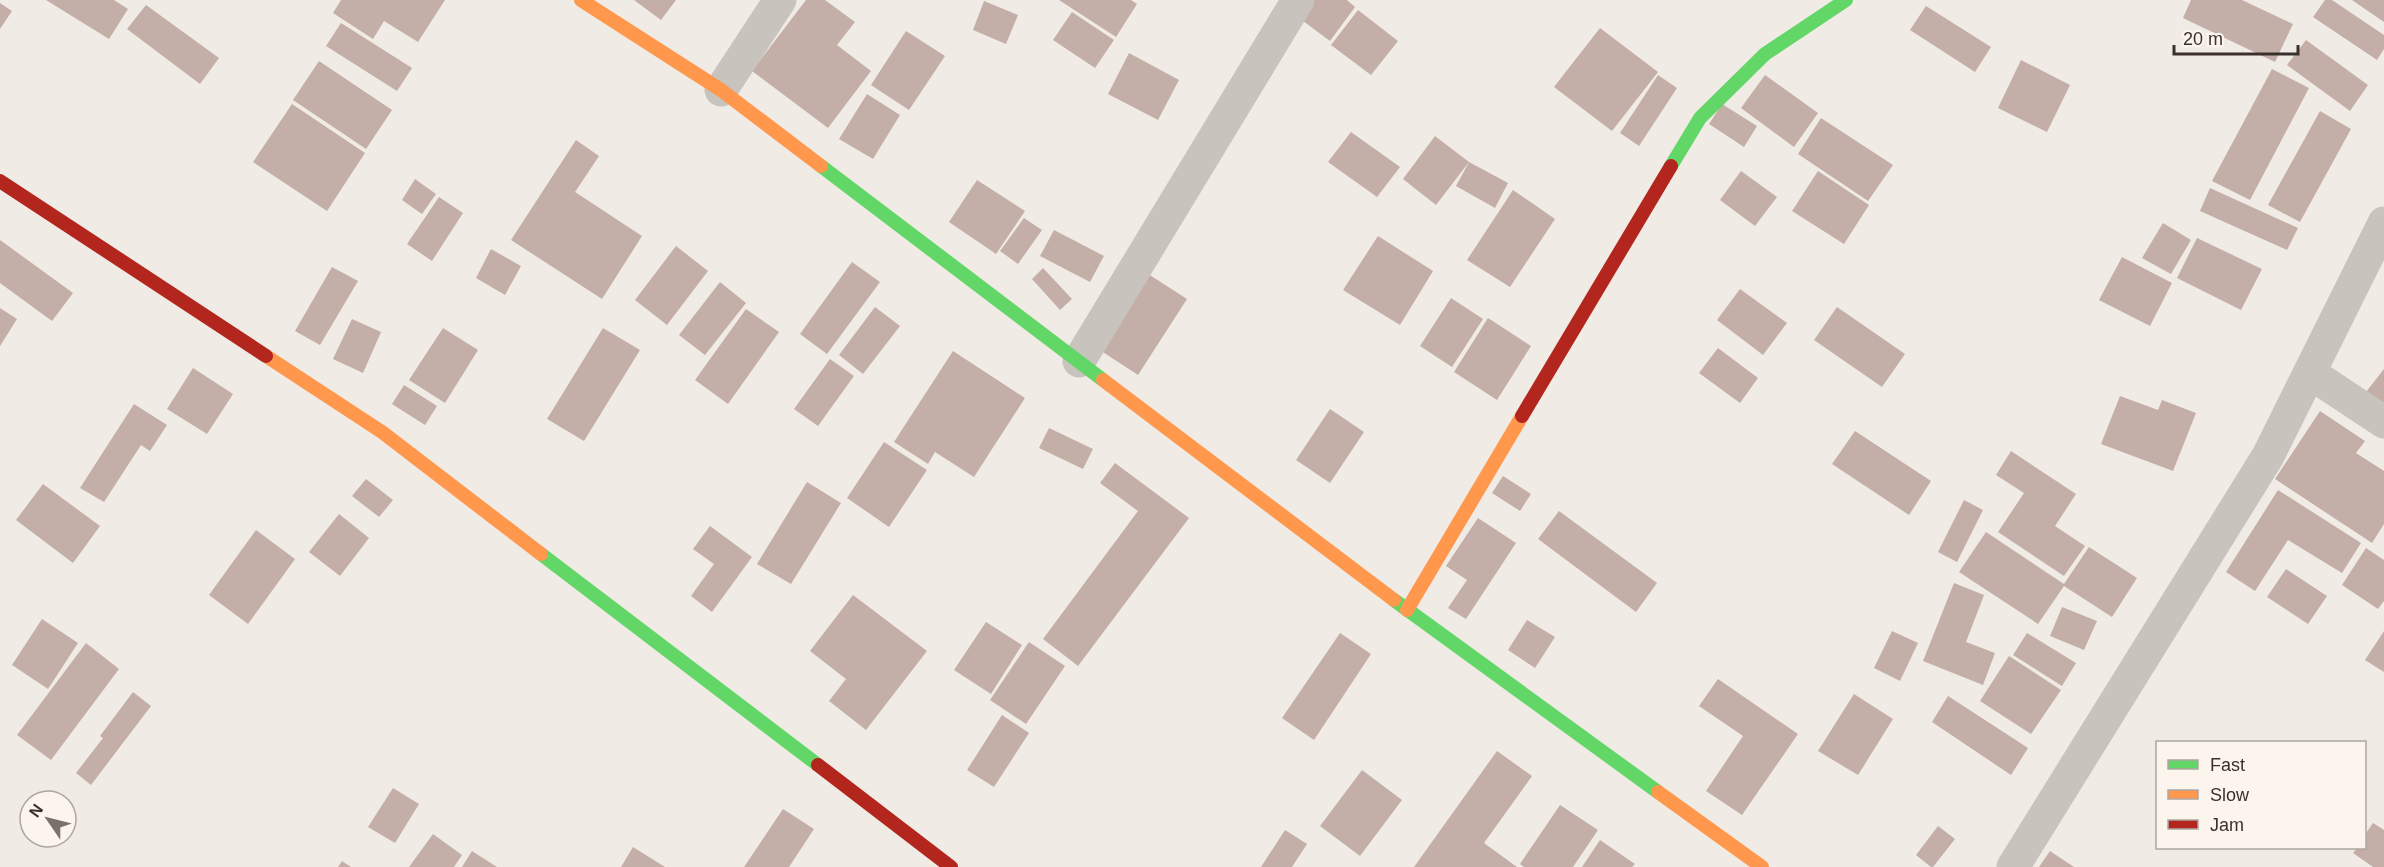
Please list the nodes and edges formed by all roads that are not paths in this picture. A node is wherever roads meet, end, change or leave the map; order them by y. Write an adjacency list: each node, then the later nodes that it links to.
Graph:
1 (581, 0): 5 (street)
2 (780, 0): 5 (street)
3 (1298, 0): 8 (street)
4 (1845, 0): 11 (street)
5 (721, 90): 8 (street)
6 (0, 181): 12 (street)
7 (2384, 223): 9 (street)
8 (1079, 361): 11 (street)
9 (2310, 373): 10 (street); 14 (street)
10 (2384, 422)
11 (1407, 610): 13 (street)
12 (951, 867)
13 (1762, 867)
14 (2013, 867)

